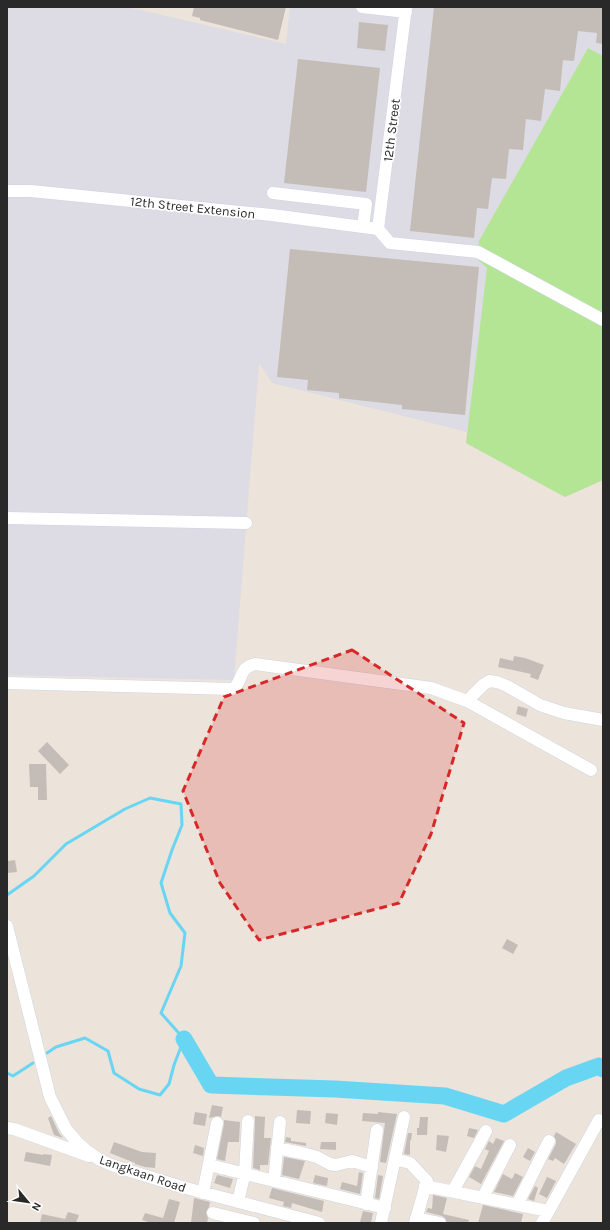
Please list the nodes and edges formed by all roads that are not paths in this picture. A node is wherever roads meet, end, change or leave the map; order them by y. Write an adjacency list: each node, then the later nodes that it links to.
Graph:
1 (362, 7): 2 (street)
2 (406, 9): 6 (street, 12th Street)
3 (7, 191): 5 (street, 12th Street Extension)
4 (273, 193): 5 (street)
5 (362, 227): 6 (street, 12th Street Extension)
6 (378, 229): 7 (street)
7 (603, 320)
8 (7, 518): 9 (street)
9 (246, 523)
10 (7, 682): 11 (street)
11 (467, 701): 12 (street); 13 (street)
12 (603, 720)
13 (591, 770)
14 (7, 926): 26 (street, Langkaan Road)
15 (404, 1118): 27 (street)
16 (599, 1120): 41 (street)
17 (248, 1121): 30 (street)
18 (280, 1122): 25 (street)
19 (217, 1123): 28 (street)
20 (7, 1128): 26 (street)
21 (377, 1130): 29 (street)
22 (486, 1130): 33 (street)
23 (550, 1141): 39 (street)
24 (510, 1145): 36 (street)
25 (277, 1148): 29 (street); 31 (street)
26 (100, 1160): 34 (street, Langkaan Road)
27 (395, 1160): 32 (street); 40 (street)
28 (209, 1165): 30 (street); 34 (street)
29 (372, 1167): 38 (street)
30 (244, 1174): 31 (street); 37 (street)
31 (274, 1181): 38 (street)
32 (425, 1186): 33 (street); 44 (street)
33 (453, 1192): 36 (street)
34 (203, 1193): 35 (street, Langkaan Road)
35 (216, 1196): 37 (street, Langkaan Road); 42 (street)
36 (483, 1198): 39 (street)
37 (238, 1202): 46 (street, Langkaan Road)
38 (366, 1204): 40 (street)
39 (517, 1205): 41 (street)
40 (385, 1208): 47 (street)
41 (548, 1211): 49 (street)
42 (212, 1218): 43 (street)
43 (240, 1221): 45 (street)
44 (416, 1221): 48 (street)
45 (254, 1223)
46 (319, 1223)
47 (381, 1223)
48 (440, 1223)
49 (542, 1223)

